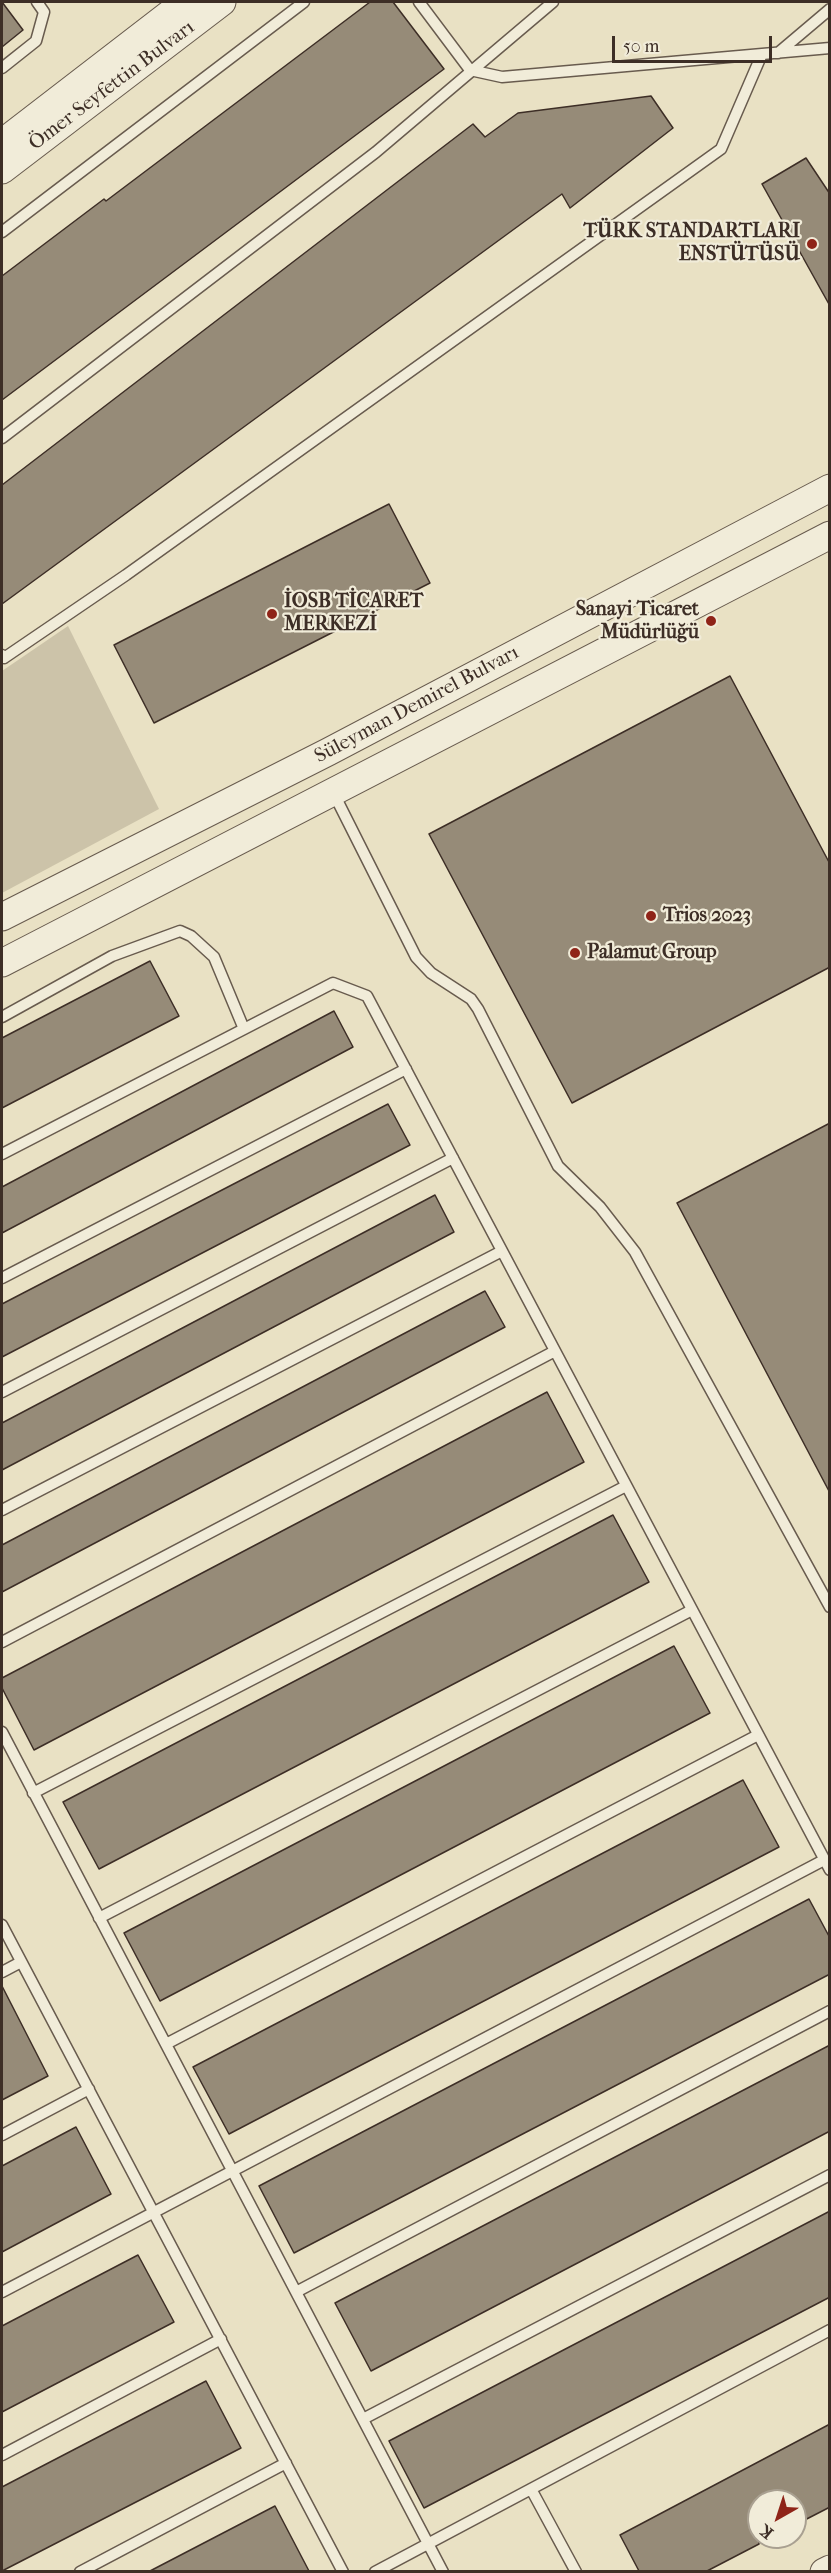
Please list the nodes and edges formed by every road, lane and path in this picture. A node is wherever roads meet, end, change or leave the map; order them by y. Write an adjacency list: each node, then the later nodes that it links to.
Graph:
1 (37, 2): 11 (lane)
2 (185, 2): 13 (street, Ömer Seyfettin Bulvarı)
3 (222, 2): 14 (street, Ömer Seyfettin Bulvarı)
4 (304, 2): 15 (lane)
5 (419, 2): 12 (lane)
6 (552, 2): 12 (lane)
7 (830, 9): 9 (lane)
8 (830, 48): 9 (lane)
9 (778, 53): 10 (lane)
10 (762, 54): 12 (lane); 19 (lane)
11 (2, 68)
12 (470, 70): 16 (lane)
13 (2, 143)
14 (2, 170)
15 (2, 232)
16 (2, 438)
17 (830, 488): 21 (street, Süleyman Demirel Bulvarı)
18 (830, 535): 20 (street, Süleyman Demirel Bulvarı)
19 (2, 655)
20 (333, 792): 22 (street, Süleyman Demirel Bulvarı); 34 (lane)
21 (2, 917)
22 (2, 963)
23 (2, 1017): 24 (lane)
24 (244, 1029): 25 (lane); 26 (lane)
25 (406, 1069): 27 (lane); 29 (lane)
26 (2, 1154)
27 (453, 1158): 28 (lane); 31 (lane)
28 (502, 1251): 30 (lane); 33 (lane)
29 (2, 1278)
30 (555, 1352): 32 (lane); 36 (lane)
31 (2, 1392)
32 (626, 1486): 35 (lane); 39 (lane)
33 (2, 1510)
34 (830, 1607)
35 (692, 1610): 38 (lane); 42 (lane)
36 (2, 1642)
37 (2, 1732): 39 (lane)
38 (758, 1735): 40 (lane); 47 (lane)
39 (33, 1793): 42 (lane)
40 (824, 1860): 41 (lane); 50 (lane)
41 (830, 1870)
42 (99, 1918): 47 (lane)
43 (2, 1925): 44 (lane)
44 (21, 1962): 45 (lane); 48 (lane)
45 (2, 1972)
46 (830, 2011): 54 (lane)
47 (166, 2044): 50 (lane)
48 (89, 2089): 49 (lane); 52 (lane)
49 (2, 2135)
50 (232, 2170): 52 (lane); 54 (lane)
51 (830, 2175): 57 (lane)
52 (153, 2212): 53 (lane); 56 (lane)
53 (2, 2292)
54 (296, 2292): 57 (lane)
55 (830, 2330): 60 (lane)
56 (220, 2339): 58 (lane); 59 (lane)
57 (363, 2419): 61 (lane)
58 (2, 2455)
59 (286, 2463): 63 (lane); 64 (lane)
60 (531, 2489): 61 (lane); 67 (lane)
61 (428, 2543): 65 (lane); 66 (lane)
62 (830, 2569): 68 (street)
63 (80, 2571)
64 (344, 2571)
65 (375, 2571)
66 (443, 2571)
67 (576, 2571)
68 (824, 2571)

